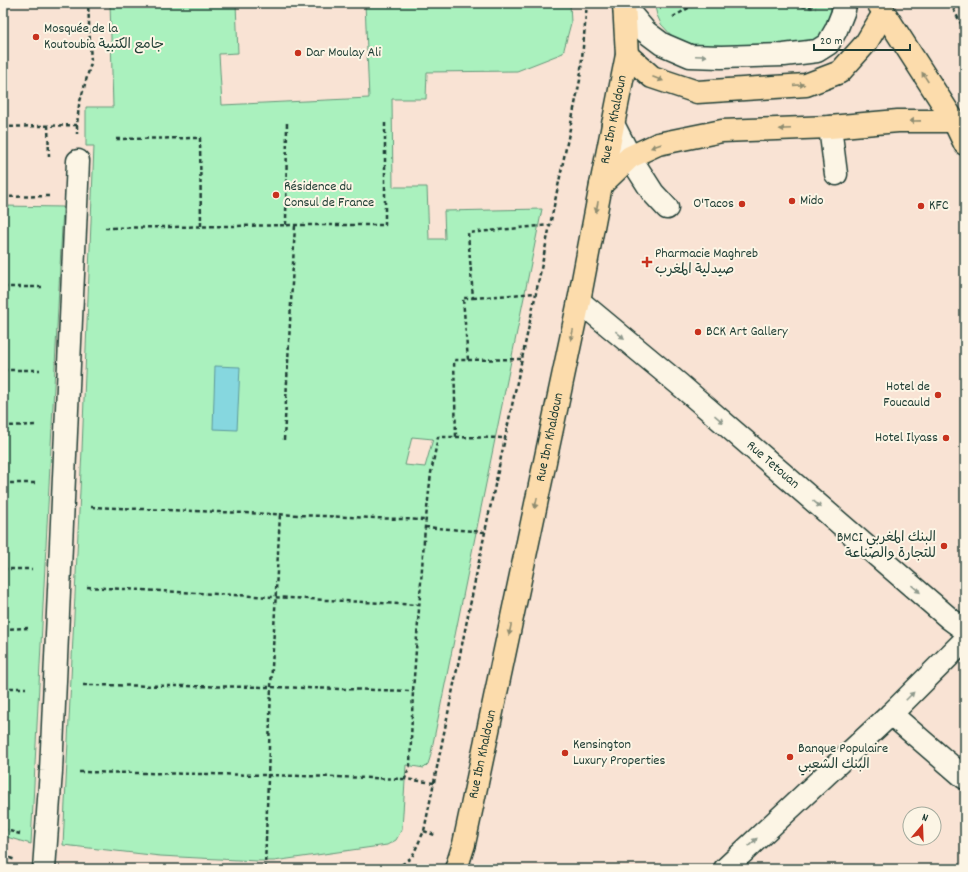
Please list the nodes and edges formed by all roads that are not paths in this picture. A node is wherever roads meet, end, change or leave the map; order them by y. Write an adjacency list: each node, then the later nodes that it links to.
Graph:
1 (845, 3): 2 (street, one-way to 1)
2 (624, 5): 4 (main road, Rue Ibn Khaldoun)
3 (881, 8): 4 (main road, one-way to 3); 5 (main road, one-way to 3)
4 (627, 55): 6 (main road, Rue Ibn Khaldoun)
5 (954, 121): 7 (main road, one-way to 7); 8 (main road)
6 (613, 124): 9 (street); 12 (main road, Rue Ibn Khaldoun)
7 (830, 126): 9 (main road, one-way to 9); 11 (street)
8 (965, 144)
9 (630, 157): 12 (main road); 13 (street)
10 (78, 162): 19 (street)
11 (836, 174)
12 (601, 186): 14 (main road, Rue Ibn Khaldoun, one-way to 14)
13 (667, 208)
14 (579, 301): 15 (street, Rue Tetouan, one-way to 15); 20 (main road, Rue Ibn Khaldoun, one-way to 20)
15 (965, 630)
16 (965, 640): 17 (street, one-way to 16)
17 (891, 714): 18 (street); 21 (street, one-way to 17)
18 (965, 778)
19 (44, 869)
20 (456, 869)
21 (725, 869)

